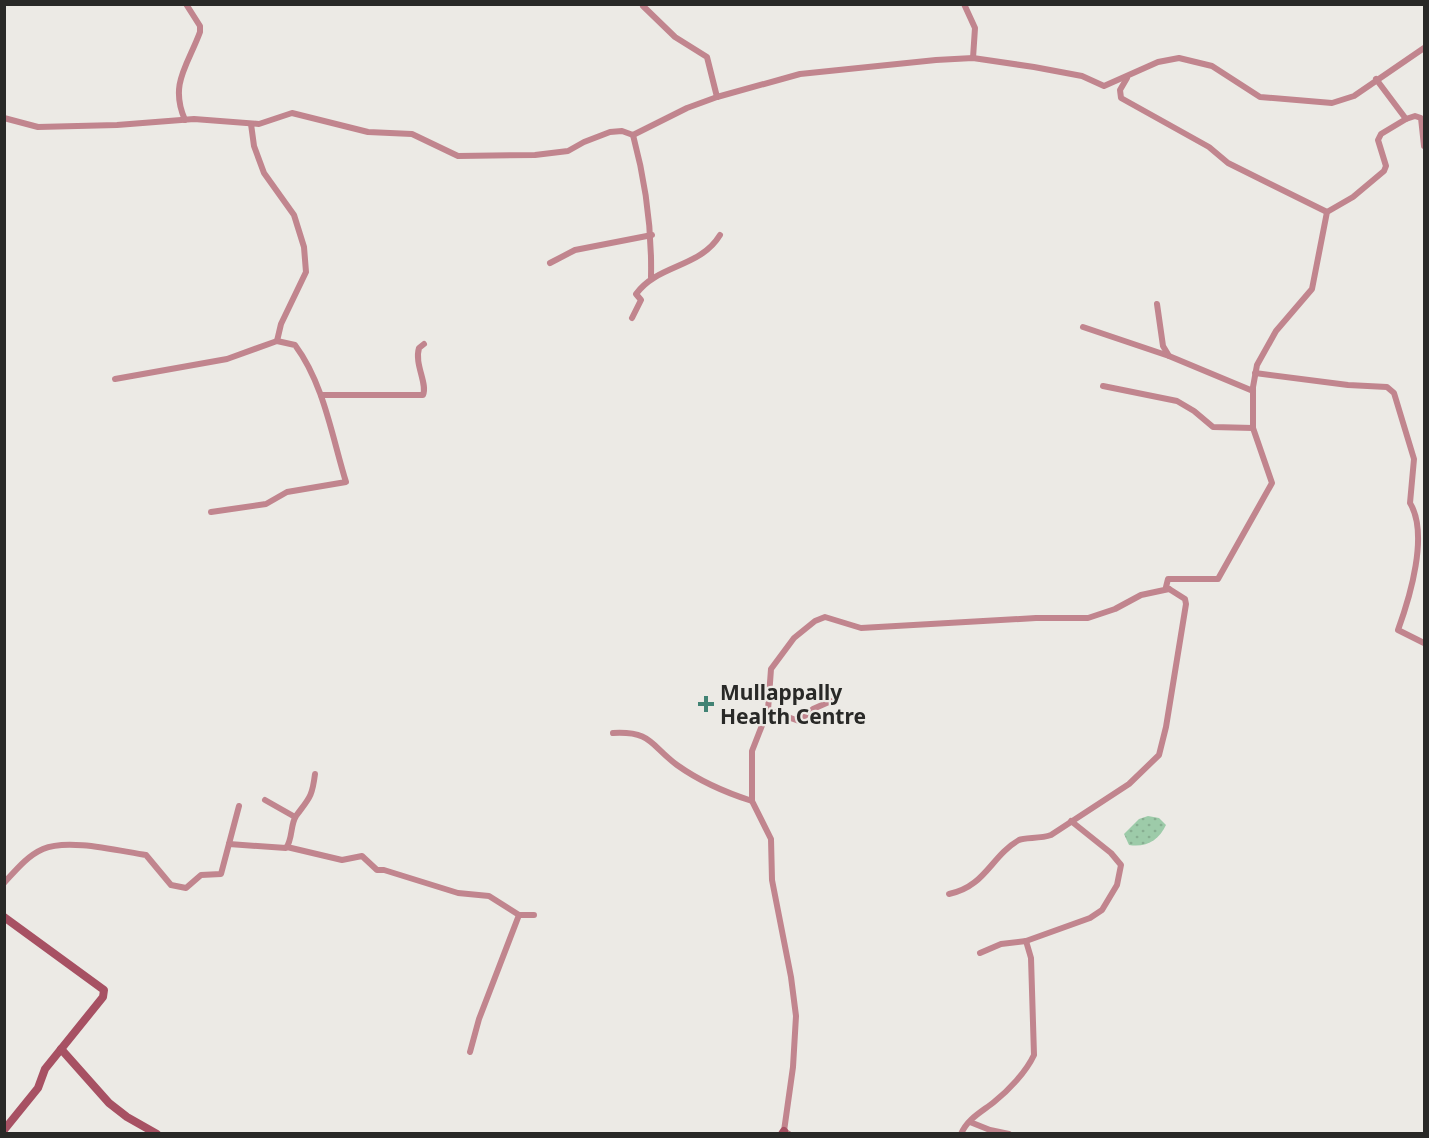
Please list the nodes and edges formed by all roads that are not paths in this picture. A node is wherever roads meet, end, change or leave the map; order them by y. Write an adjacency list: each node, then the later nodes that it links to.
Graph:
1 (186, 4): 11 (street)
2 (964, 4): 5 (street)
3 (643, 6): 8 (street)
4 (1425, 48): 7 (street)
5 (973, 58): 6 (street); 8 (street)
6 (1127, 78): 7 (street); 15 (street)
7 (1376, 79): 10 (street)
8 (717, 97): 13 (street)
9 (4, 118): 11 (street)
10 (1406, 118): 14 (street); 15 (street)
11 (185, 120): 12 (street)
12 (251, 124): 13 (street); 23 (street)
13 (633, 135): 16 (street)
14 (1424, 146)
15 (1327, 212): 26 (street)
16 (652, 235): 18 (street); 19 (street)
17 (720, 235): 19 (street)
18 (550, 263)
19 (651, 277): 21 (street)
20 (1157, 304): 25 (street)
21 (632, 318)
22 (1083, 327): 25 (street)
23 (277, 341): 27 (street); 30 (street)
24 (424, 344): 30 (street)
25 (1169, 356): 29 (street)
26 (1255, 373): 29 (street); 34 (street)
27 (115, 379)
28 (1103, 386): 31 (street)
29 (1253, 391): 31 (street)
30 (321, 395): 32 (street)
31 (1253, 428): 33 (street)
32 (211, 512)
33 (1170, 589): 36 (street); 43 (street)
34 (1425, 643)
35 (831, 701): 36 (street)
36 (768, 710): 40 (street)
37 (614, 732): 40 (street)
38 (315, 774): 42 (street)
39 (265, 800): 42 (street)
40 (752, 801): 57 (street)
41 (239, 806): 44 (street)
42 (295, 817): 45 (street)
43 (1071, 821): 47 (street); 51 (street)
44 (229, 844): 45 (street); 46 (street)
45 (287, 847): 48 (street)
46 (4, 883)
47 (949, 894)
48 (519, 915): 49 (street); 54 (street)
49 (534, 915)
50 (4, 917): 53 (main road)
51 (1026, 941): 52 (street); 55 (street)
52 (981, 953)
53 (61, 1048): 56 (main road); 58 (main road)
54 (470, 1052)
55 (970, 1122): 59 (street); 60 (street)
56 (4, 1130)
57 (785, 1133)
58 (157, 1134)
59 (961, 1134)
60 (1008, 1134)

